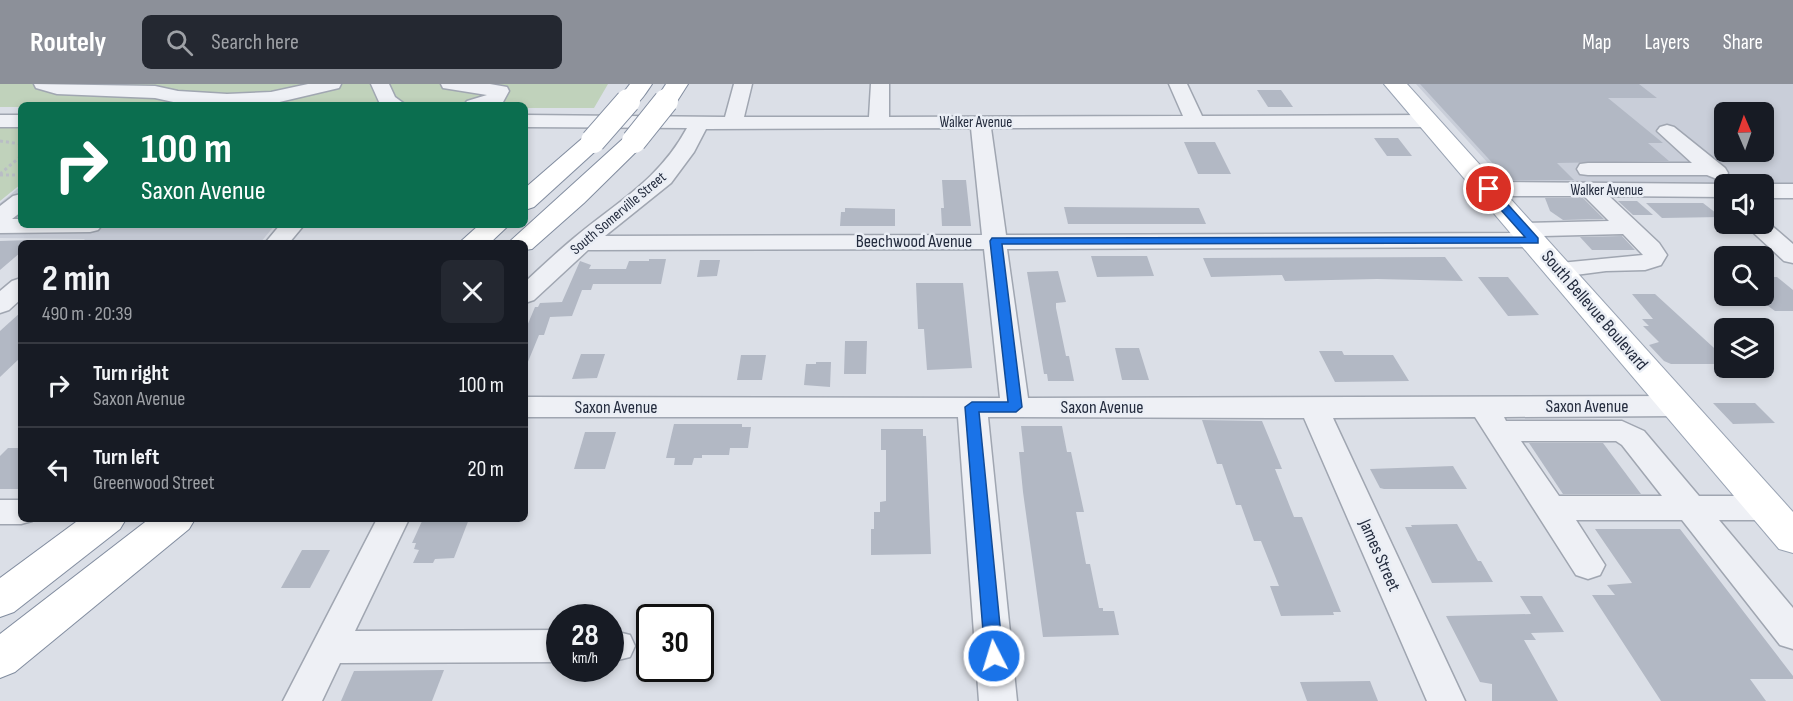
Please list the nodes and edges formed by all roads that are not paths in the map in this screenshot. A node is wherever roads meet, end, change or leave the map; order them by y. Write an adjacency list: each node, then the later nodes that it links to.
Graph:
1 (44, 84): 9 (street)
2 (332, 84): 10 (street)
3 (380, 84): 13 (street)
4 (450, 84): 14 (street)
5 (743, 84): 23 (street)
6 (880, 84): 19 (street)
7 (1178, 84): 15 (street)
8 (1395, 84): 20 (main road, South Bellevue Boulevard)
9 (71, 86): 10 (street)
10 (155, 88)
11 (671, 92): 43 (main road, bridge)
12 (635, 93): 31 (main road, bridge)
13 (391, 102)
14 (483, 102)
15 (1195, 120): 20 (street, Walker Avenue); 22 (street, Walker Avenue)
16 (0, 121): 17 (street)
17 (18, 121)
18 (528, 121): 21 (street, Walker Avenue)
19 (879, 121): 22 (street, Walker Avenue); 23 (street, Walker Avenue)
20 (1428, 121): 28 (main road, South Bellevue Boulevard)
21 (700, 122): 23 (street, Walker Avenue); 45 (street, South Somerville Street)
22 (980, 122): 44 (street)
23 (733, 123)
24 (1667, 131): 25 (street)
25 (1714, 178)
26 (1589, 179): 27 (street, Walker Avenue); 28 (street, Walker Avenue); 36 (street)
27 (1714, 186)
28 (1489, 189): 40 (main road, South Bellevue Boulevard)
29 (1774, 191): 30 (street)
30 (1793, 191)
31 (528, 199)
32 (18, 204): 33 (street)
33 (0, 217)
34 (0, 226): 35 (street)
35 (18, 226)
36 (1629, 227): 40 (street, Beechwood Avenue); 47 (street)
37 (290, 228): 41 (street)
38 (492, 228): 42 (main road)
39 (1768, 234): 46 (street)
40 (1529, 235): 44 (street, Beechwood Avenue); 47 (main road, South Bellevue Boulevard)
41 (280, 240)
42 (477, 240)
43 (526, 240)
44 (996, 241): 45 (street, Beechwood Avenue); 54 (street)
45 (582, 243): 49 (street, South Somerville Street)
46 (1793, 256)
47 (1560, 270): 51 (main road, South Bellevue Boulevard)
48 (18, 289): 50 (street)
49 (528, 292)
50 (0, 305)
51 (1678, 405): 56 (street, Saxon Avenue); 59 (main road, South Bellevue Boulevard)
52 (528, 407): 53 (street, Saxon Avenue)
53 (972, 407): 54 (street, Saxon Avenue); 73 (street)
54 (1016, 407): 55 (street, Saxon Avenue)
55 (1314, 408): 56 (street, Saxon Avenue); 74 (street, James Street)
56 (1489, 419): 57 (street); 58 (street)
57 (1549, 508): 58 (street); 66 (street)
58 (1691, 508): 59 (street); 68 (street)
59 (1767, 508): 65 (main road, South Bellevue Boulevard)
60 (0, 512): 61 (street)
61 (18, 512)
62 (103, 522): 67 (main road)
63 (172, 522): 71 (main road)
64 (392, 522): 70 (street)
65 (1793, 538)
66 (1588, 565)
67 (0, 600)
68 (1793, 634)
69 (546, 646): 70 (street)
70 (329, 647): 72 (street)
71 (0, 659)
72 (302, 701)
73 (998, 701)
74 (1446, 701)

